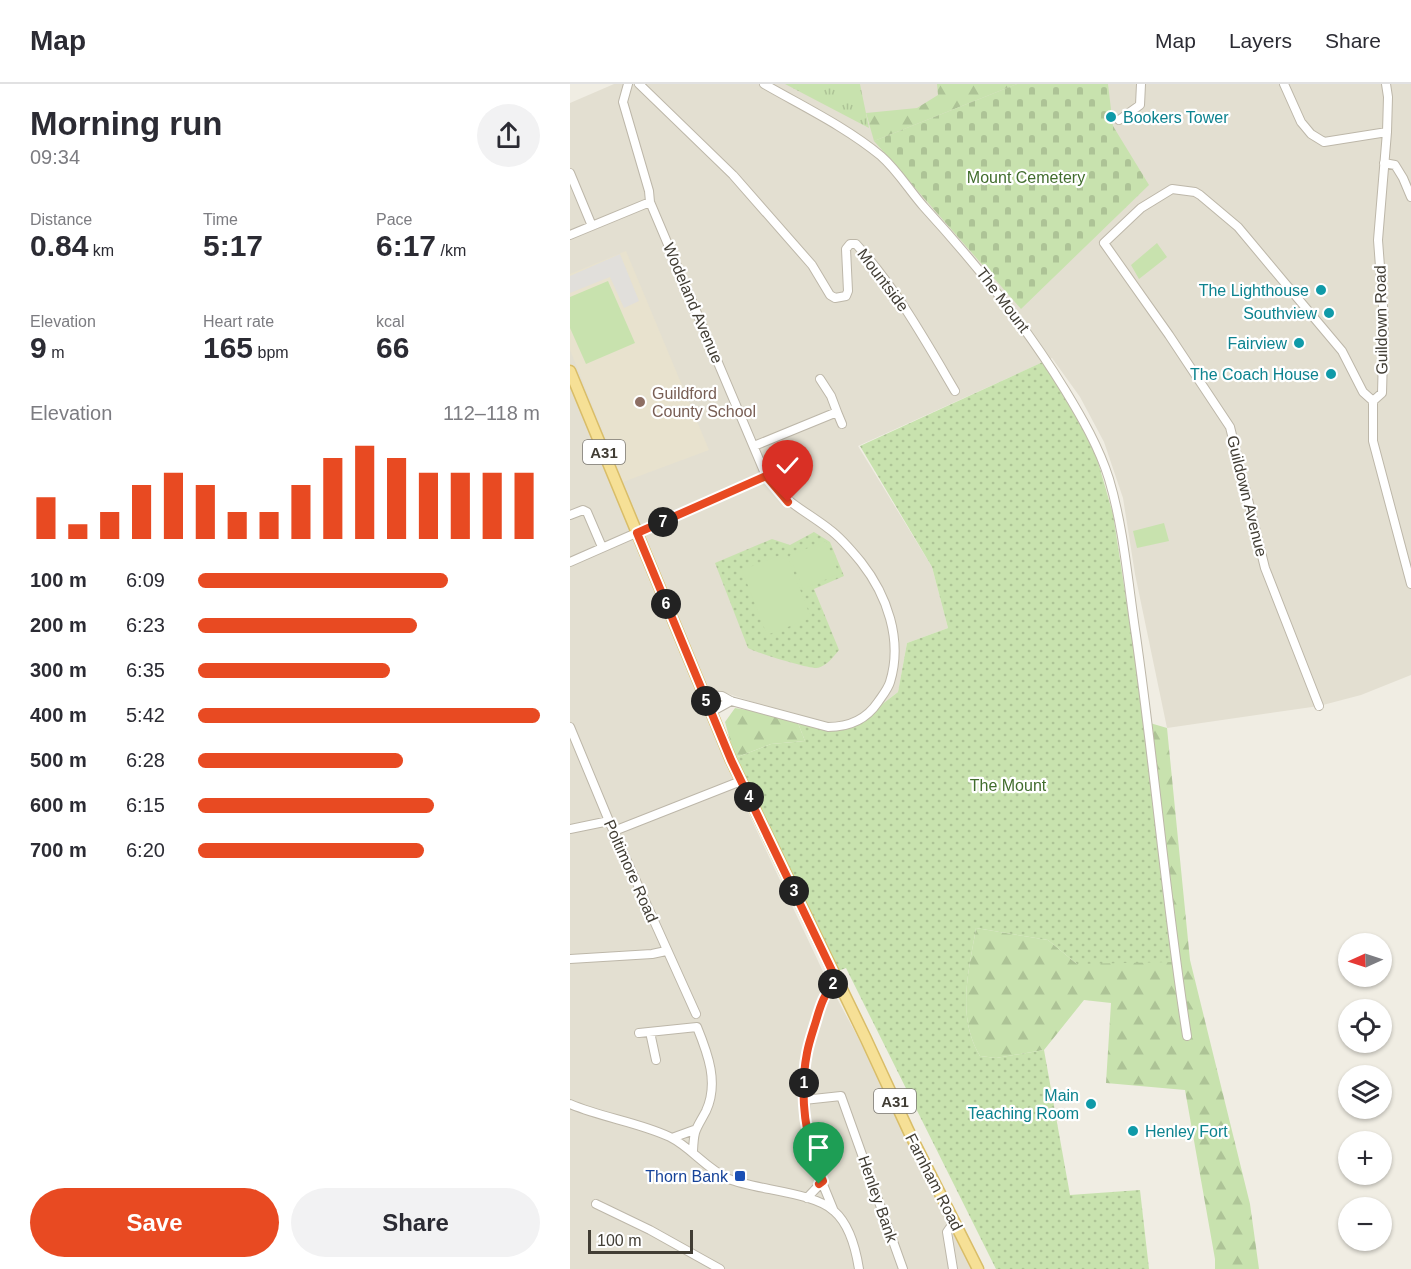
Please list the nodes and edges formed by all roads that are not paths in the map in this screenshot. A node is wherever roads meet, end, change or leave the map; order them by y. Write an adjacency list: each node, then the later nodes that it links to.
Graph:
1 (628, 84): 12 (street, Wodeland Avenue)
2 (639, 84): 17 (street, Mountside)
3 (764, 84): 43 (street, The Mount)
4 (1141, 84): 7 (street)
5 (1284, 84): 8 (street)
6 (1386, 84): 8 (street, Guildown Road)
7 (1119, 120)
8 (1387, 132): 9 (street, Guildown Road)
9 (1384, 163): 11 (street); 18 (street, Guildown Road)
10 (570, 173): 13 (street)
11 (1411, 197)
12 (650, 202): 13 (street); 21 (street, Wodeland Avenue)
13 (592, 226): 14 (street)
14 (570, 235)
15 (570, 371): 24 (main road, Farnham Road / A31)
16 (820, 379): 19 (street)
17 (955, 391)
18 (1373, 401): 27 (street, Guildown Road); 30 (street, Guildown Avenue)
19 (837, 412): 20 (street); 21 (street)
20 (842, 424)
21 (754, 446): 22 (street, Wodeland Avenue)
22 (766, 476): 24 (street); 29 (street, Wodeland Avenue)
23 (570, 515): 25 (street)
24 (637, 533): 25 (street); 28 (main road, Farnham Road / A31)
25 (602, 547): 26 (street)
26 (570, 561)
27 (1411, 584)
28 (704, 695): 29 (street, Wodeland Avenue); 31 (main road, Farnham Road / A31)
29 (731, 701): 31 (street)
30 (1319, 706)
31 (711, 712): 33 (main road, Farnham Road / A31)
32 (570, 727): 34 (street, Poltimore Road)
33 (741, 781): 36 (street); 39 (main road, Farnham Road / A31)
34 (609, 821): 35 (street); 36 (street, Poltimore Road)
35 (570, 829)
36 (614, 831): 37 (street, Poltimore Road)
37 (666, 951): 38 (street); 40 (street, Poltimore Road)
38 (570, 959)
39 (837, 981): 45 (street); 54 (main road, Farnham Road / A31)
40 (696, 1014)
41 (650, 1032): 42 (street); 44 (street); 47 (street)
42 (639, 1033)
43 (1187, 1036)
44 (656, 1060)
45 (804, 1100): 50 (street); 57 (street, Henley Bank)
46 (570, 1104): 48 (street)
47 (694, 1130): 48 (street); 49 (street)
48 (672, 1138): 49 (street)
49 (693, 1151): 51 (street)
50 (823, 1181): 51 (street); 53 (street)
51 (807, 1198): 53 (street)
52 (596, 1204): 56 (street)
53 (833, 1209): 55 (street)
54 (954, 1221): 58 (street); 59 (main road, Farnham Road / A31)
55 (858, 1266)
56 (720, 1269)
57 (903, 1269)
58 (953, 1269)
59 (978, 1269)

